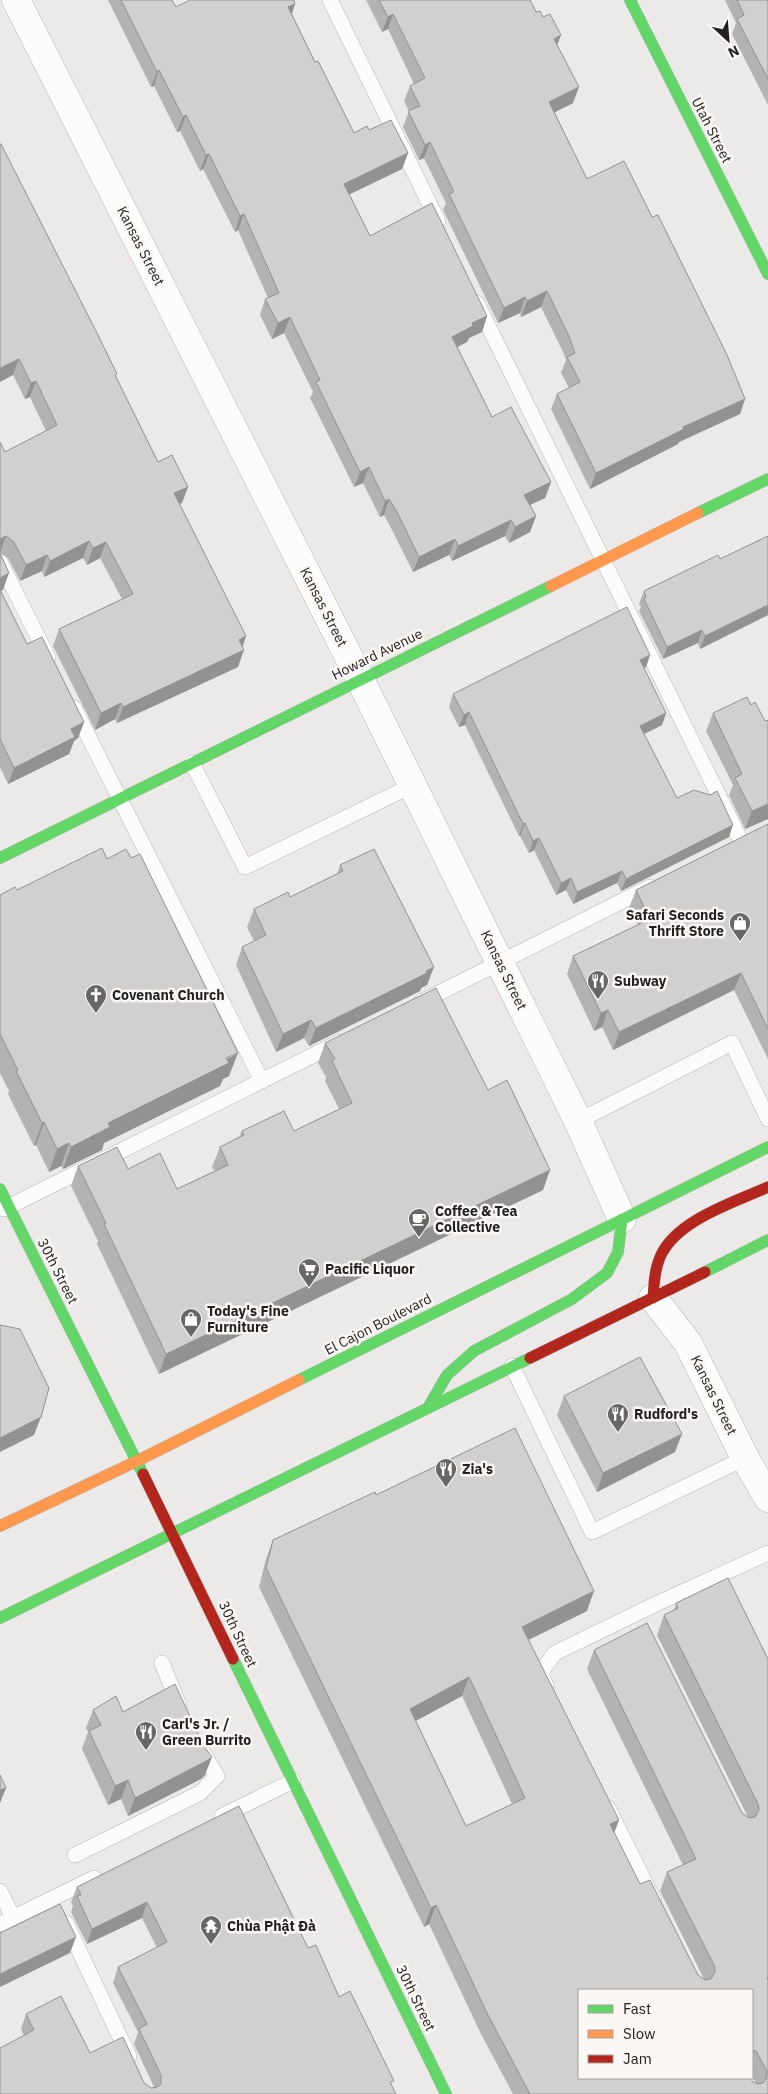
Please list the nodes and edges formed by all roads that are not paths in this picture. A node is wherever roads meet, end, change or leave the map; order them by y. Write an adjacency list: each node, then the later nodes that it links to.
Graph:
1 (16, 0): 11 (street, Kansas Street)
2 (330, 0): 4 (lane)
3 (630, 0): 5 (main road, Utah Street)
4 (443, 232)
5 (768, 274)
6 (469, 285): 8 (lane)
7 (768, 479): 8 (main road, Howard Avenue)
8 (602, 560): 11 (main road, Howard Avenue); 16 (lane)
9 (0, 562): 10 (lane)
10 (53, 667)
11 (360, 679): 13 (main road, Howard Avenue); 14 (street, Kansas Street)
12 (66, 693): 15 (lane)
13 (192, 762): 14 (lane); 15 (main road, Howard Avenue)
14 (413, 785): 19 (street, Kansas Street)
15 (119, 798): 17 (main road, Howard Avenue); 22 (lane)
16 (724, 850)
17 (0, 858)
18 (661, 882): 19 (lane)
19 (501, 963): 20 (lane); 24 (street, Kansas Street)
20 (404, 1011)
21 (350, 1037): 22 (lane)
22 (262, 1081): 28 (lane)
23 (768, 1119): 24 (lane)
24 (578, 1121): 29 (street, Kansas Street)
25 (768, 1147): 29 (main road, El Cajon Boulevard)
26 (768, 1187): 31 (main road)
27 (0, 1189): 28 (main road, 30th Street)
28 (4, 1208): 34 (main road, 30th Street)
29 (622, 1219): 33 (main road); 34 (main road, El Cajon Boulevard)
30 (768, 1240): 31 (main road)
31 (653, 1298): 32 (main road); 35 (street, Kansas Street)
32 (512, 1366): 33 (main road); 35 (lane)
33 (429, 1406): 38 (main road)
34 (137, 1461): 37 (main road, El Cajon Boulevard); 38 (main road, 30th Street)
35 (756, 1466): 36 (street, Kansas Street)
36 (768, 1498)
37 (0, 1526)
38 (173, 1533): 40 (main road); 45 (main road, 30th Street)
39 (768, 1553): 42 (lane)
40 (0, 1618)
41 (162, 1663): 43 (lane)
42 (553, 1699)
43 (186, 1718)
44 (194, 1735): 48 (lane)
45 (293, 1781): 47 (lane); 55 (main road, 30th Street)
46 (602, 1796): 52 (lane)
47 (213, 1820)
48 (75, 1855)
49 (106, 1872): 51 (lane)
50 (0, 1891): 53 (lane)
51 (55, 1898): 53 (lane); 54 (lane)
52 (659, 1911)
53 (7, 1920)
54 (134, 2067)
55 (446, 2094)

